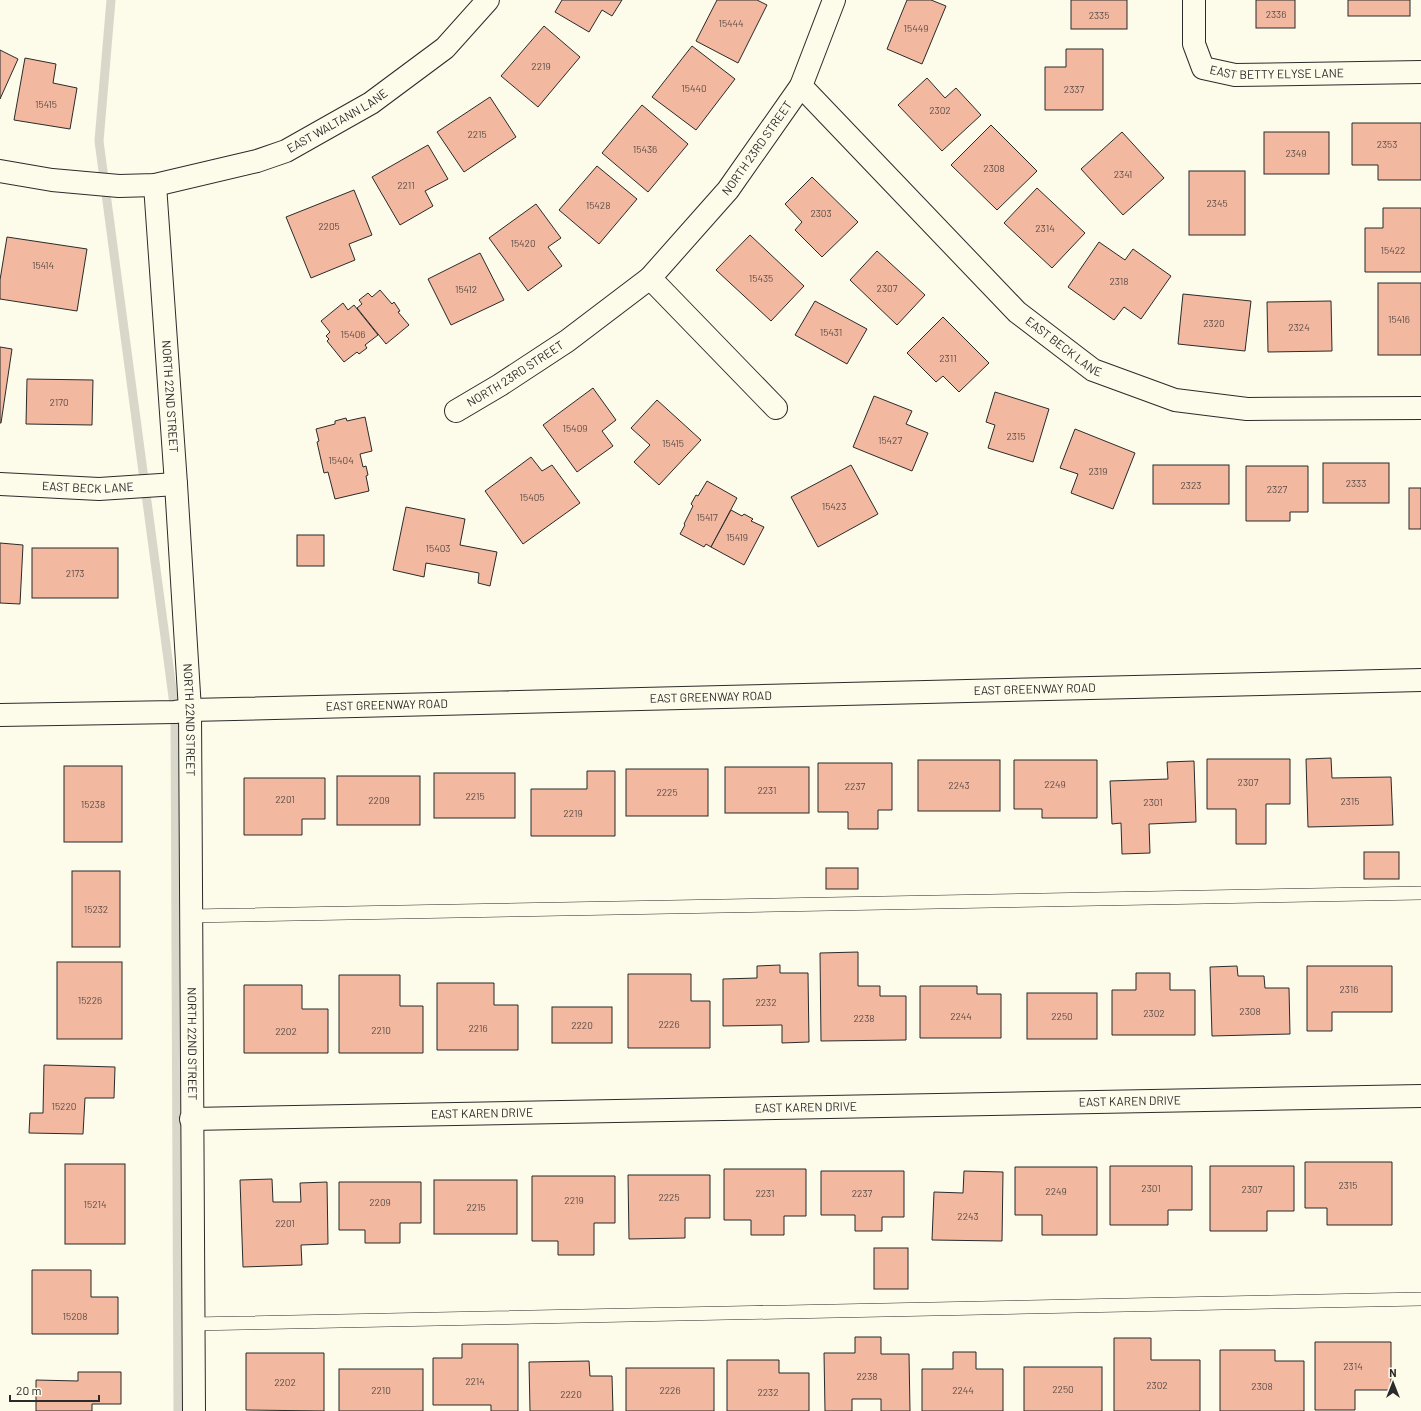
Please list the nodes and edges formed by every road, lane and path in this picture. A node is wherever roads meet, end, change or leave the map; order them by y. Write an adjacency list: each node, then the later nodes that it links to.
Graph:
1 (488, 0): 7 (street, EAST WALTANN LANE)
2 (834, 0): 5 (street, NORTH 23RD STREET)
3 (1194, 0): 4 (street, EAST BETTY ELYSE LANE)
4 (1421, 72)
5 (801, 86): 8 (street, NORTH 23RD STREET); 10 (street, EAST BECK LANE)
6 (0, 171): 7 (street)
7 (155, 185): 13 (street, NORTH 22ND STREET)
8 (650, 278): 9 (street); 11 (street, NORTH 23RD STREET)
9 (776, 408)
10 (1421, 408)
11 (456, 412)
12 (0, 484): 13 (street, EAST BECK LANE)
13 (176, 484): 15 (street, NORTH 22ND STREET)
14 (1421, 680): 15 (street, EAST GREENWAY ROAD)
15 (190, 710): 16 (street, EAST GREENWAY ROAD); 18 (street, NORTH 22ND STREET)
16 (0, 715)
17 (1421, 893): 18 (lane)
18 (192, 916): 20 (street, NORTH 22ND STREET)
19 (1421, 1096): 20 (street, EAST KAREN DRIVE)
20 (192, 1119): 22 (street, NORTH 22ND STREET)
21 (1421, 1299): 22 (lane)
22 (192, 1324): 23 (street, NORTH 22ND STREET)
23 (194, 1411)

